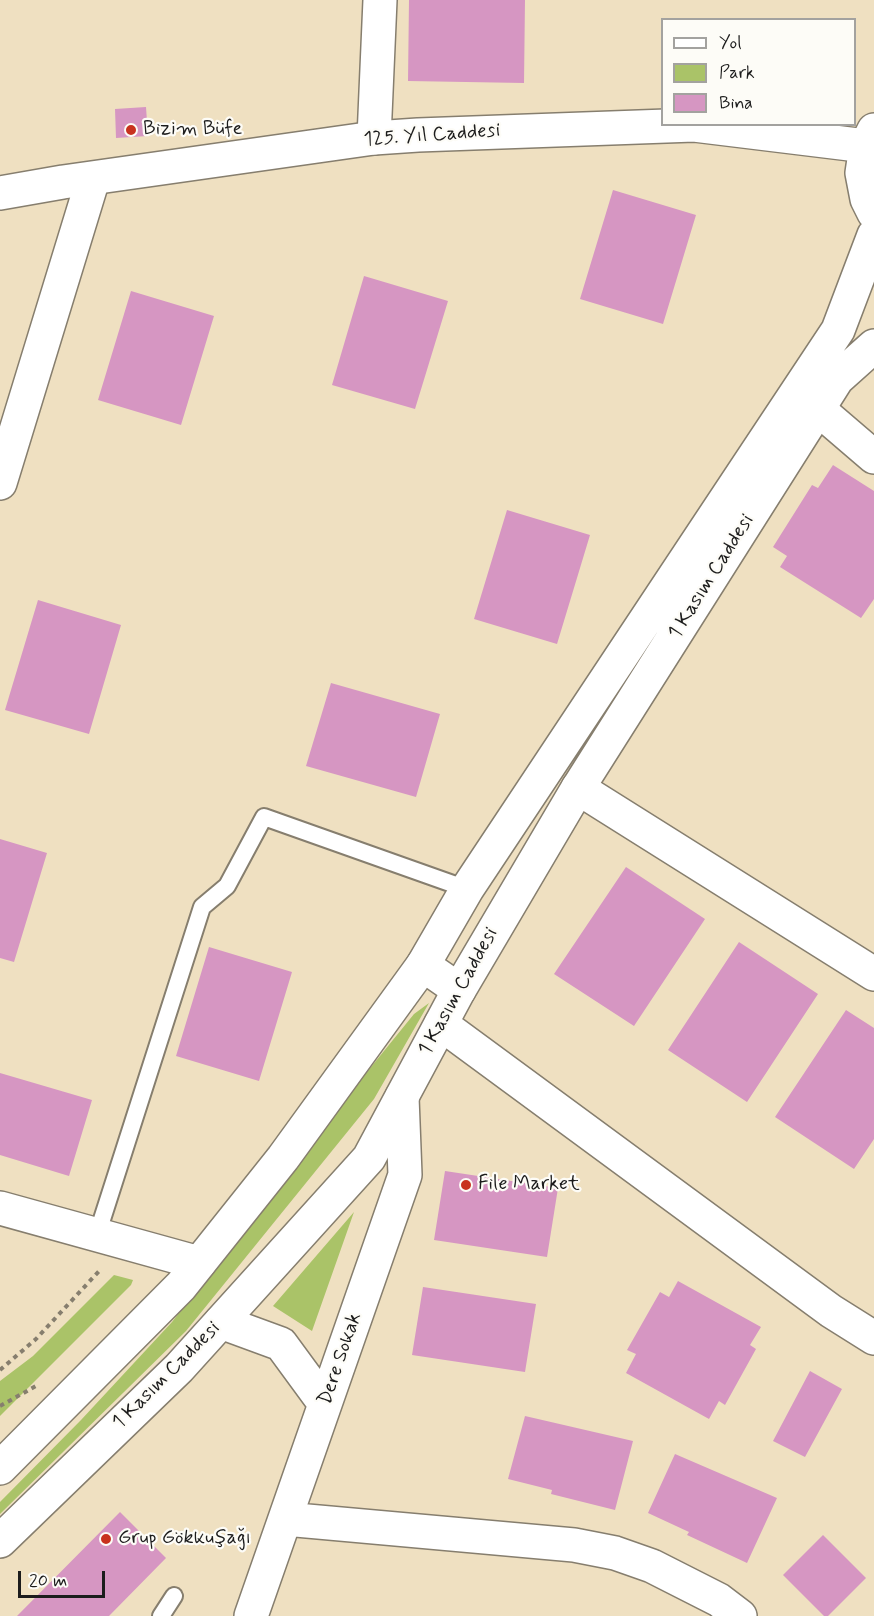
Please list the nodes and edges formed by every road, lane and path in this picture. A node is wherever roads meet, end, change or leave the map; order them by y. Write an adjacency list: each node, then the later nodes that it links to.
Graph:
1 (380, 0): 4 (street)
2 (669, 126): 4 (street, 125. Yıl Caddesi)
3 (708, 126): 5 (street, 125. Yıl Caddesi)
4 (374, 138): 6 (street, 125. Yıl Caddesi)
5 (870, 138): 8 (street)
6 (93, 179): 7 (street, 125. Yıl Caddesi); 13 (street)
7 (0, 193)
8 (874, 213)
9 (874, 235): 15 (street, 1 Kasım Caddesi)
10 (874, 346): 11 (street, 1 Kasım Caddesi)
11 (818, 409): 12 (street); 14 (street, 1 Kasım Caddesi)
12 (874, 457)
13 (0, 483)
14 (578, 788): 17 (street); 18 (street, 1 Kasım Caddesi)
15 (467, 889): 16 (street, 1 Kasım Caddesi); 22 (lane)
16 (423, 965): 18 (street); 23 (street, 1 Kasım Caddesi)
17 (874, 974)
18 (459, 990): 19 (street, 1 Kasım Caddesi)
19 (441, 1024): 20 (street, 1 Kasım Caddesi); 25 (street)
20 (402, 1097): 24 (street, 1 Kasım Caddesi); 30 (street, Dere Sokak)
21 (0, 1208): 22 (street)
22 (94, 1249): 23 (street); 26 (path)
23 (199, 1263): 32 (street, 1 Kasım Caddesi)
24 (221, 1322): 30 (street); 34 (street, 1 Kasım Caddesi)
25 (874, 1338)
26 (0, 1370)
27 (39, 1384): 28 (path); 29 (path); 31 (path)
28 (31, 1396)
29 (21, 1400)
30 (325, 1404): 33 (street, Dere Sokak)
31 (0, 1406)
32 (0, 1468)
33 (285, 1519): 37 (street, Dere Sokak); 38 (street)
34 (0, 1541)
35 (174, 1596): 36 (lane)
36 (162, 1616)
37 (251, 1616)
38 (740, 1616)

